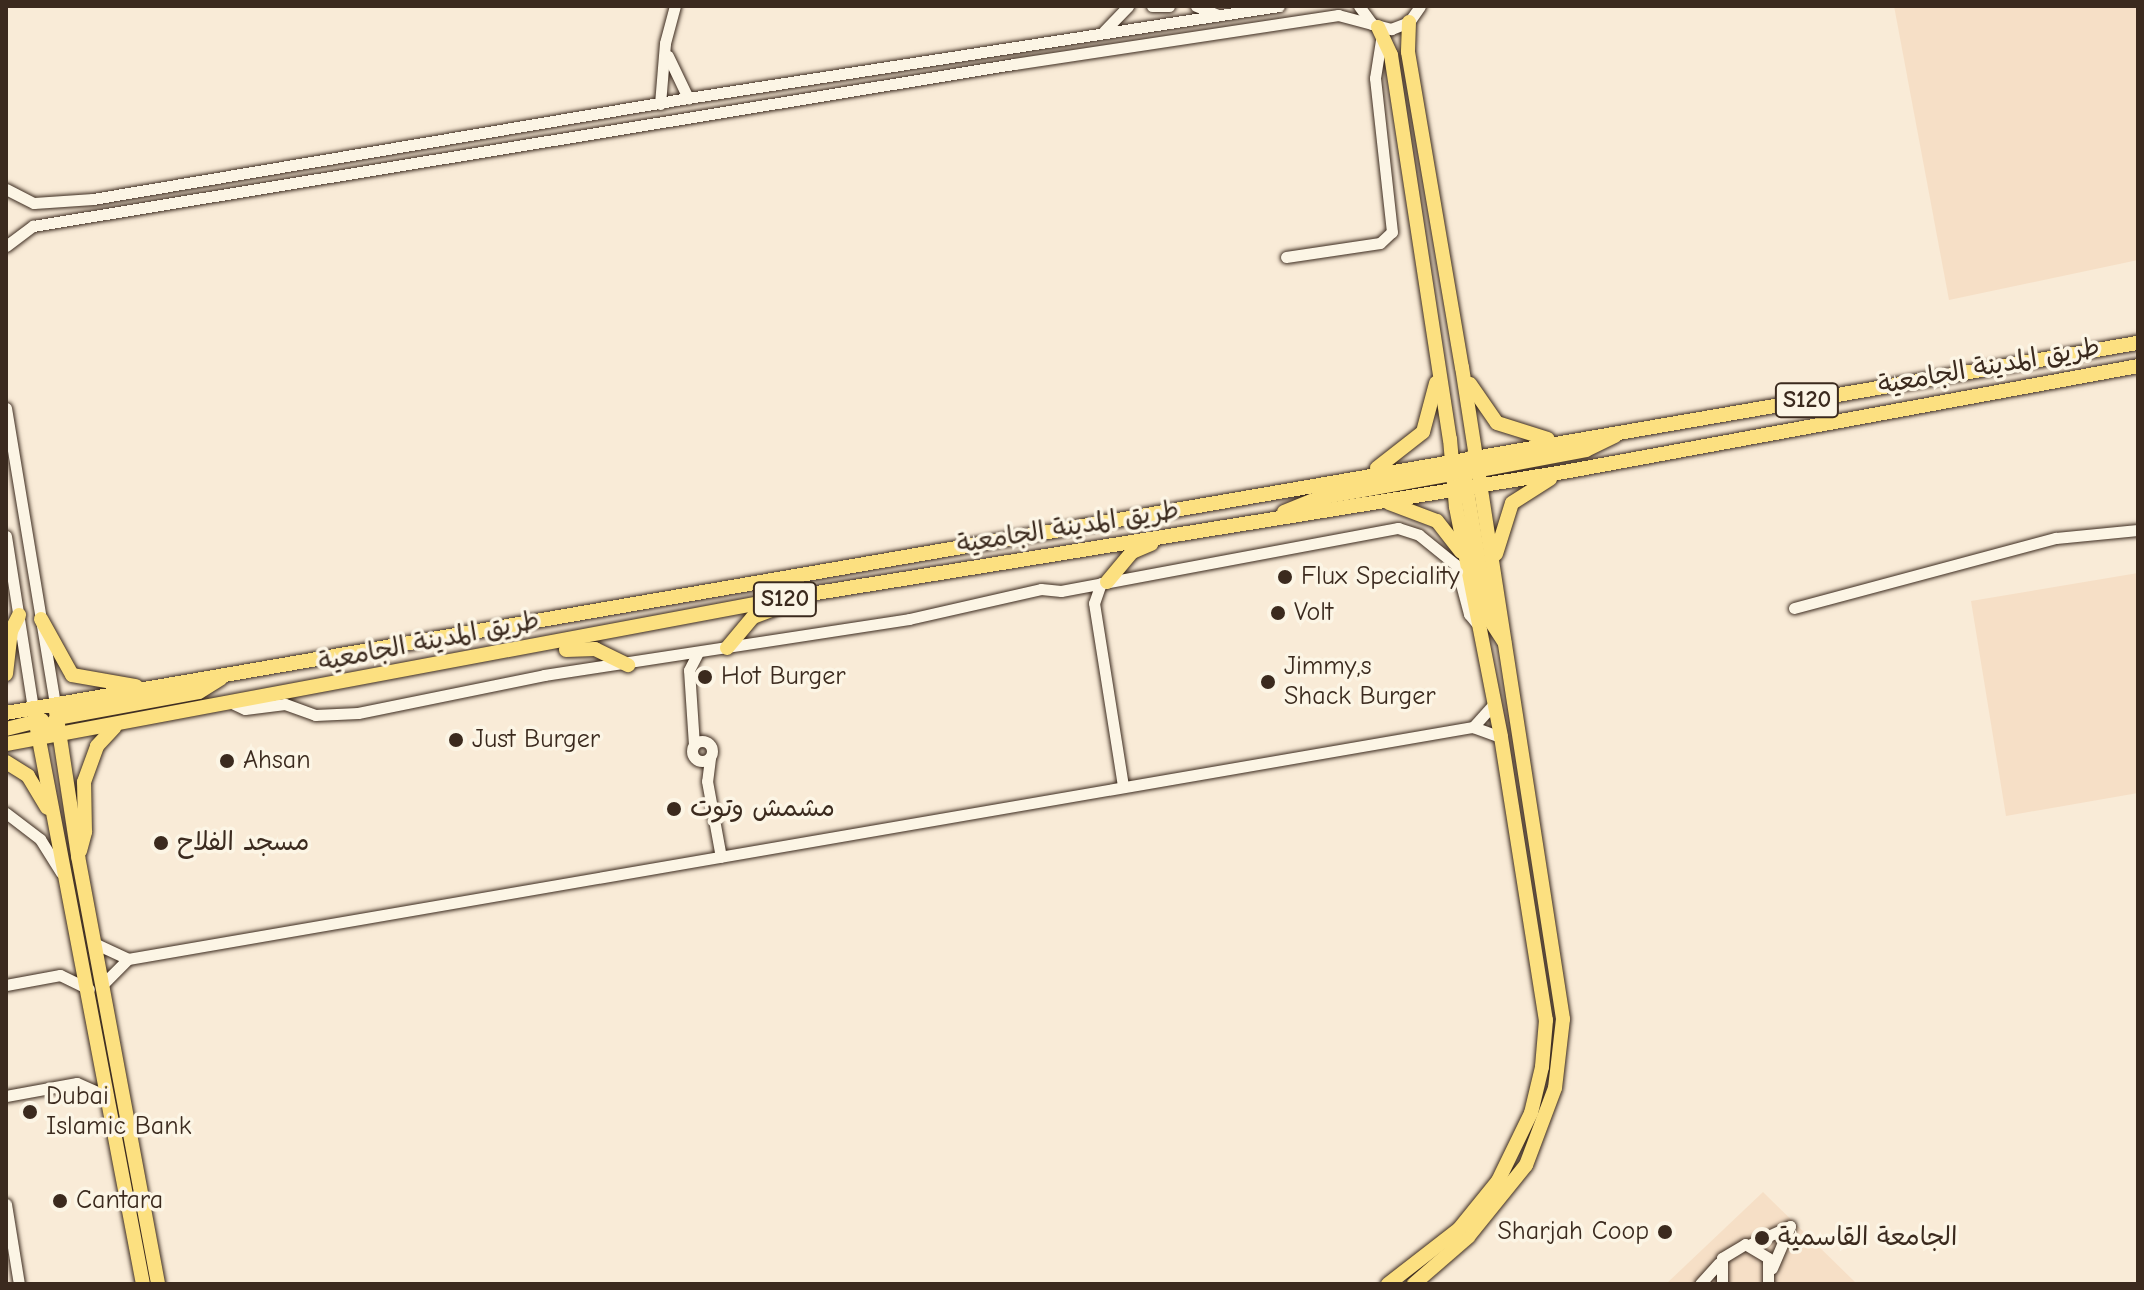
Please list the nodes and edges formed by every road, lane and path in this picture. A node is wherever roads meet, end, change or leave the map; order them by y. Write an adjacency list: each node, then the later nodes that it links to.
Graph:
1 (675, 6): 13 (street)
2 (1128, 6): 12 (street)
3 (1152, 6): 4 (street)
4 (1169, 6)
5 (1196, 6): 9 (street)
6 (1279, 6): 9 (street)
7 (1359, 6): 11 (street)
8 (1420, 6): 10 (street)
9 (1223, 16): 12 (street)
10 (1409, 22): 11 (street); 24 (main road)
11 (1377, 28): 15 (street); 20 (street); 22 (main road)
12 (1100, 33): 14 (street)
13 (665, 43): 16 (street); 17 (street)
14 (1012, 46): 15 (street); 16 (street)
15 (1014, 64): 19 (street)
16 (688, 98): 17 (street)
17 (660, 104): 18 (street)
18 (8, 194)
19 (8, 238)
20 (1286, 257)
21 (2138, 343): 26 (main road, طريق المدينة الجامعية / S120)
22 (1439, 366): 29 (main road); 30 (main road)
23 (2138, 366): 28 (main road, طريق المدينة الجامعية / S120)
24 (1462, 367): 27 (main road); 30 (main road)
25 (6, 408): 44 (street)
26 (1620, 432): 27 (main road, طريق المدينة الجامعية / S120); 30 (main road)
27 (1557, 441): 30 (main road, طريق المدينة الجامعية / S120)
28 (1564, 472): 30 (main road, طريق المدينة الجامعية / S120); 37 (main road)
29 (1369, 473): 30 (main road, طريق المدينة الجامعية / S120); 53 (main road, طريق المدينة الجامعية / S120)
30 (1465, 473): 31 (main road, طريق المدينة الجامعية / S120); 32 (main road); 36 (main road); 37 (main road); 46 (main road)
31 (1384, 502): 32 (main road, طريق المدينة الجامعية / S120); 36 (main road)
32 (1274, 518): 35 (main road, طريق المدينة الجامعية / S120)
33 (2138, 530): 42 (street)
34 (6, 536): 43 (street)
35 (1167, 536): 38 (main road); 40 (main road, طريق المدينة الجامعية / S120)
36 (1465, 558): 45 (main road)
37 (1493, 570): 46 (main road)
38 (1104, 583): 39 (street); 41 (street); 45 (street)
39 (1077, 587): 41 (street); 48 (street)
40 (792, 597): 47 (main road, طريق المدينة الجامعية / S120); 48 (main road)
41 (1094, 608): 73 (street)
42 (1794, 608)
43 (19, 615): 52 (main road); 60 (street)
44 (41, 619): 55 (main road); 58 (street)
45 (1478, 625): 57 (main road)
46 (1504, 642): 98 (main road)
47 (547, 644): 51 (main road); 56 (main road, طريق المدينة الجامعية / S120)
48 (727, 648): 49 (street)
49 (697, 654): 50 (street); 54 (street)
50 (672, 658): 51 (street); 54 (street)
51 (628, 665): 56 (street)
52 (6, 674)
53 (222, 677): 55 (main road, طريق المدينة الجامعية / S120); 58 (main road)
54 (690, 679): 67 (street)
55 (140, 689): 58 (main road, طريق المدينة الجامعية / S120)
56 (232, 703): 61 (main road, طريق المدينة الجامعية / S120)
57 (1494, 704): 62 (street); 65 (main road)
58 (56, 712): 60 (main road, طريق المدينة الجامعية / S120); 64 (main road); 66 (main road)
59 (6, 713): 60 (main road, طريق المدينة الجامعية / S120)
60 (34, 715): 63 (main road); 66 (main road)
61 (119, 725): 64 (main road, طريق المدينة الجامعية); 76 (main road)
62 (1473, 727): 65 (street); 73 (street)
63 (6, 729)
64 (59, 734): 66 (main road, طريق المدينة الجامعية); 76 (main road)
65 (1501, 737): 97 (main road)
66 (38, 738): 68 (main road, طريق المدينة الجامعية); 75 (main road)
67 (700, 743): 69 (street); 70 (street)
68 (6, 744)
69 (710, 758): 70 (street); 72 (street)
70 (696, 760): 72 (street)
71 (6, 762): 75 (main road)
72 (707, 781): 77 (street)
73 (1123, 786): 77 (street)
74 (6, 813): 78 (street)
75 (54, 815): 78 (main road)
76 (78, 856): 79 (main road)
77 (721, 857): 81 (street)
78 (67, 884): 80 (main road)
79 (96, 944): 81 (street); 83 (main road)
80 (81, 952): 82 (street); 85 (main road)
81 (128, 959): 83 (street)
82 (60, 975): 84 (street); 85 (street)
83 (104, 983): 96 (main road)
84 (6, 985)
85 (89, 990): 86 (main road)
86 (101, 1059): 87 (street); 89 (main road)
87 (77, 1083): 88 (street); 89 (street)
88 (6, 1096)
89 (108, 1098): 95 (main road)
90 (6, 1209): 94 (street)
91 (1750, 1244): 92 (street); 93 (street); 93 (street)
92 (1719, 1263): 99 (street); 100 (street)
93 (1772, 1278)
94 (19, 1284)
95 (143, 1284)
96 (158, 1284)
97 (1388, 1284)
98 (1414, 1284)
99 (1700, 1284)
100 (1722, 1284)

